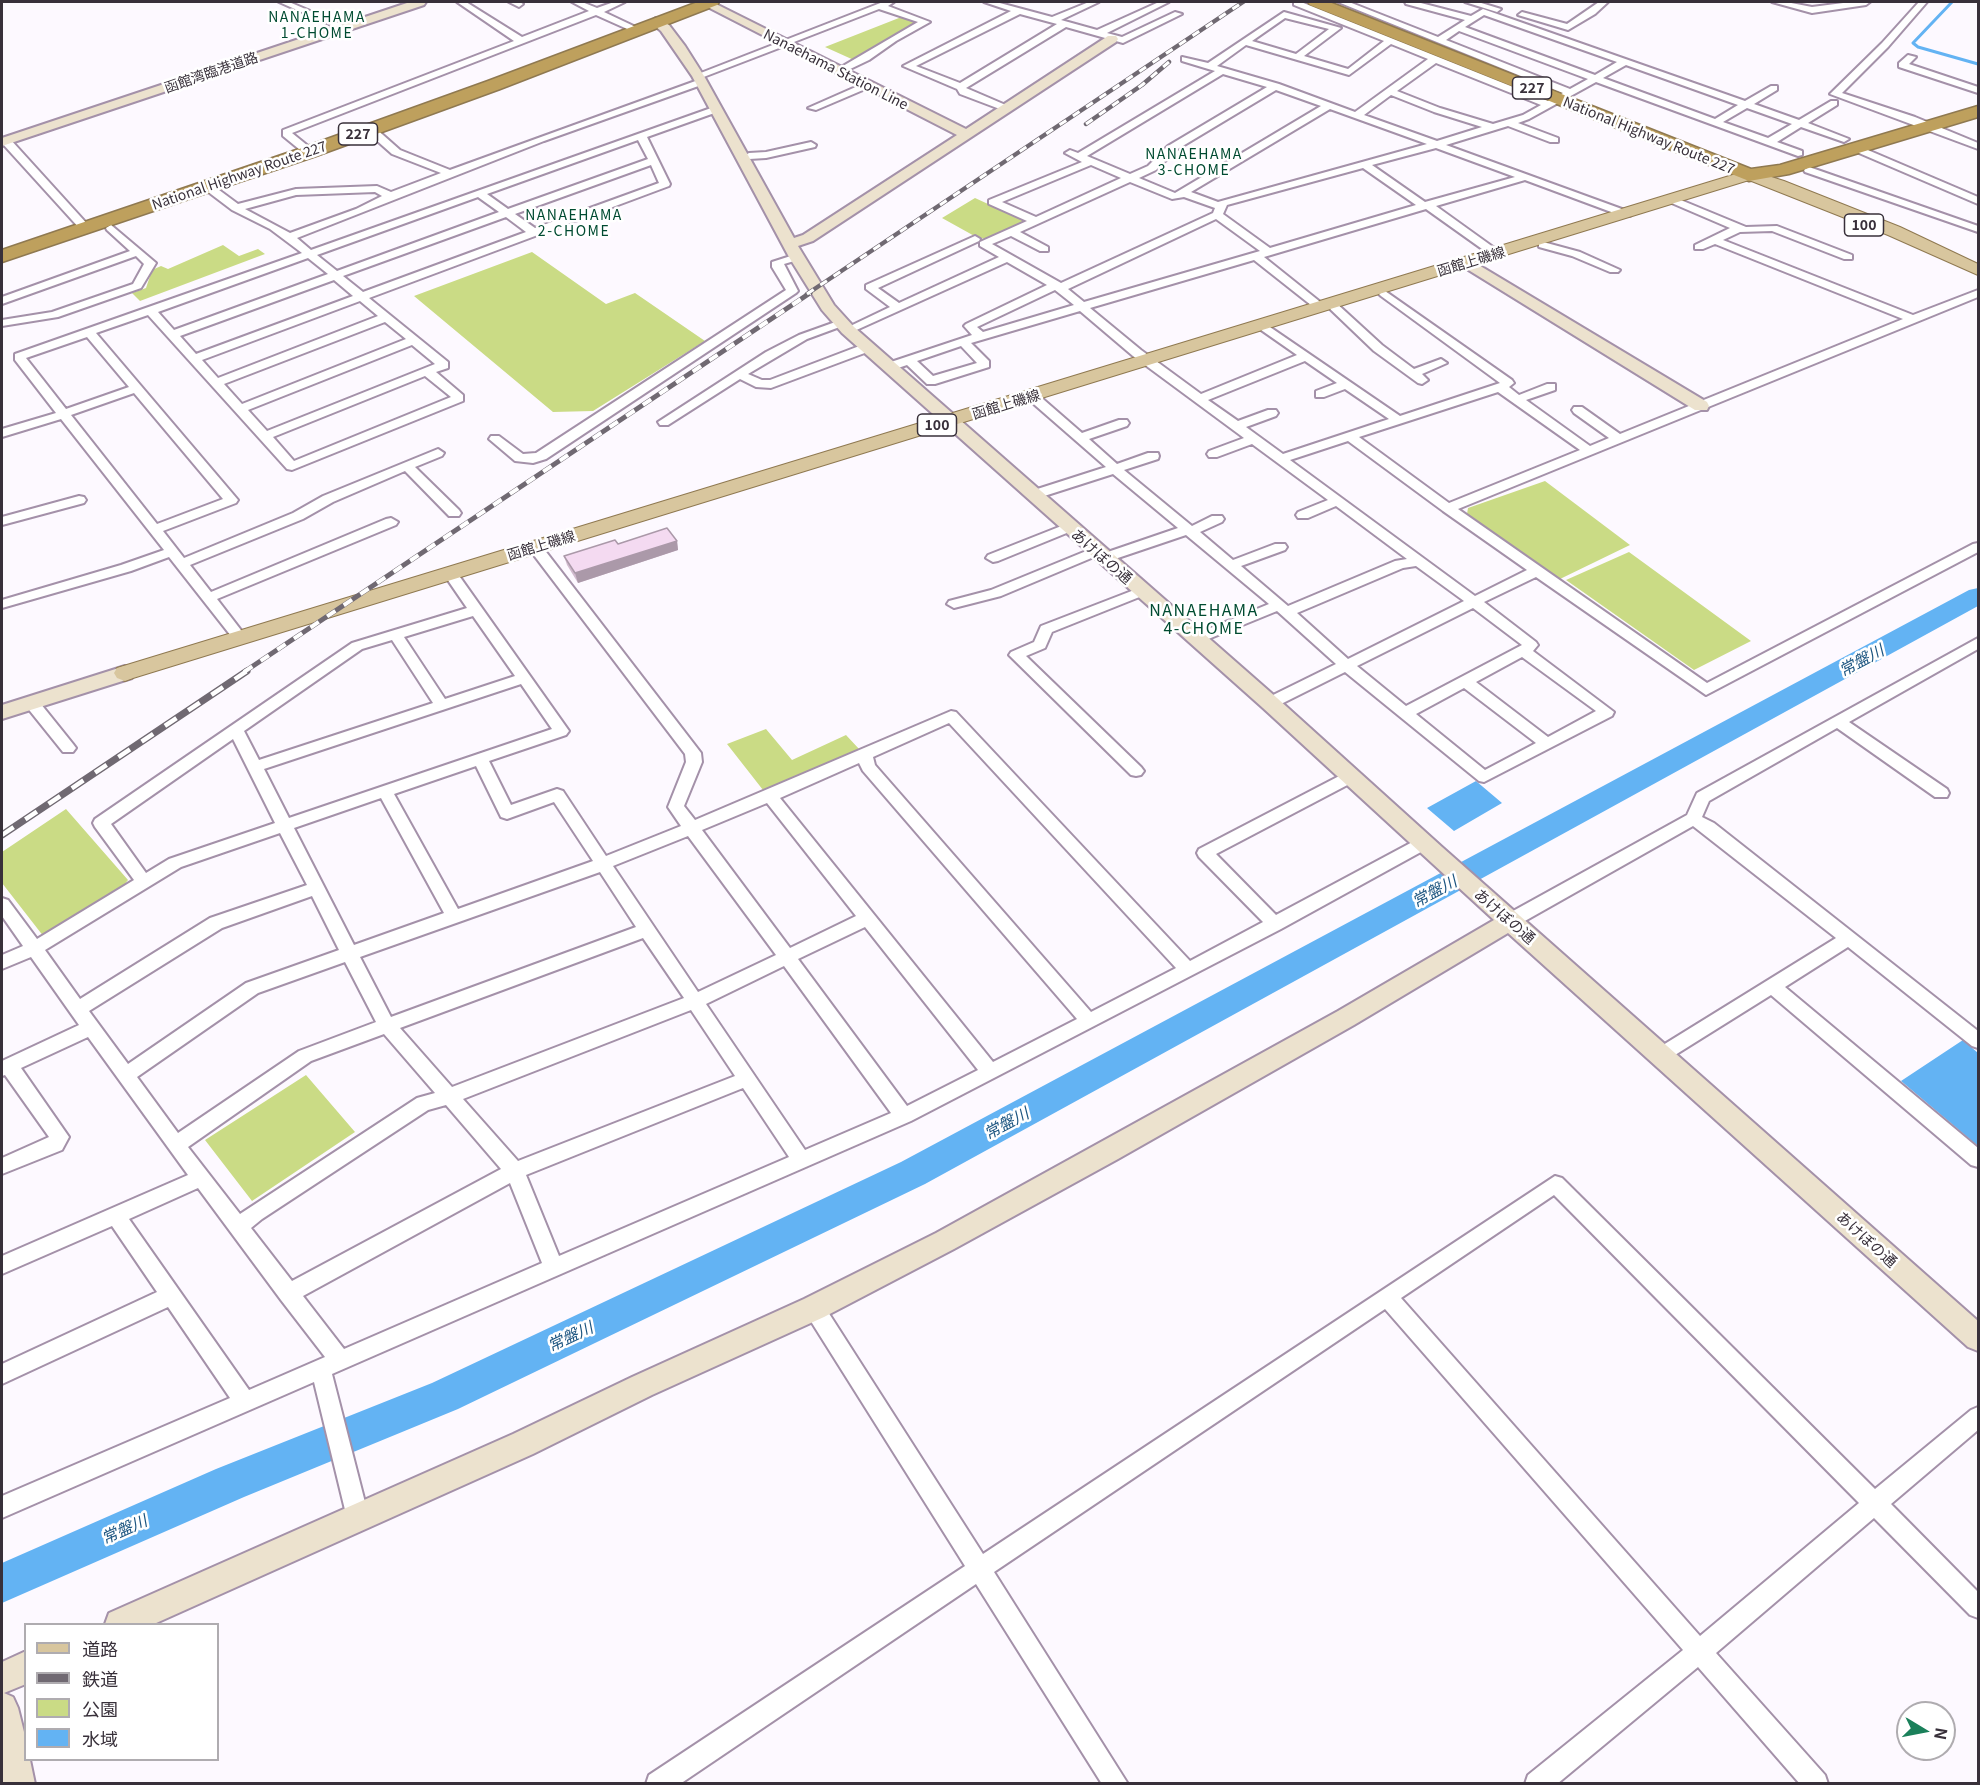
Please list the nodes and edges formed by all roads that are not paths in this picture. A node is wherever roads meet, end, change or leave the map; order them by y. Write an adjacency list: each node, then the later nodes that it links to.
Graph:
1 (283, 2): 30 (street)
2 (420, 2): 30 (street, 函館湾臨港道路)
3 (461, 2): 38 (street)
4 (576, 2): 24 (street)
5 (621, 2): 24 (street)
6 (707, 2): 28 (highway, National Highway Route 227 / 227); 39 (street, Nanaehama Station Line)
7 (862, 2): 22 (street)
8 (891, 2): 22 (street)
9 (988, 2): 23 (street)
10 (1028, 2): 23 (street)
11 (1095, 2): 27 (street)
12 (1165, 2): 34 (street)
13 (1316, 2): 61 (highway, National Highway Route 227 / 227)
14 (1342, 2): 37 (street)
15 (1409, 2): 26 (street)
16 (1469, 2): 17 (street)
17 (1604, 2)
18 (1776, 2): 19 (street)
19 (1866, 2)
20 (1923, 2): 72 (street)
21 (1297, 3): 35 (street)
22 (878, 7): 39 (street); 49 (street)
23 (1018, 9): 27 (street); 56 (street)
24 (597, 11): 33 (street); 38 (street)
25 (1178, 14): 36 (street)
26 (1473, 19): 32 (street); 47 (street)
27 (1053, 20): 29 (street)
28 (656, 22): 33 (highway, National Highway Route 227 / 227); 52 (street, あけぼの通)
29 (1064, 24): 34 (street); 56 (street)
30 (343, 27): 80 (street, 函館湾臨港道路)
31 (1336, 28): 35 (street); 41 (street); 43 (street)
32 (1458, 28): 37 (street); 53 (street)
33 (637, 30): 76 (highway, National Highway Route 227 / 227)
34 (1096, 34): 36 (street)
35 (1377, 36): 40 (street)
36 (1117, 40): 42 (street); 67 (street)
37 (1439, 40): 61 (street)
38 (522, 41): 86 (street)
39 (788, 41): 52 (street); 54 (street, Nanaehama Station Line)
40 (1390, 41): 43 (street); 46 (street)
41 (1246, 42): 43 (street); 48 (street)
42 (1139, 45)
43 (1297, 57)
44 (1911, 57): 58 (street)
45 (1185, 58): 48 (street)
46 (1435, 60): 59 (street); 61 (street)
47 (1625, 62): 51 (street); 53 (street)
48 (1210, 66): 50 (street)
49 (846, 68)
50 (1223, 70): 55 (street); 89 (street)
51 (1668, 77): 60 (street); 64 (street)
52 (700, 79): 68 (street, あけぼの通); 93 (street)
53 (1594, 79): 60 (street); 61 (street)
54 (867, 85): 66 (street); 77 (street, Nanaehama Station Line)
55 (1276, 86): 65 (street); 96 (street)
56 (961, 87): 67 (street)
57 (1774, 88): 64 (street)
58 (1978, 90)
59 (1389, 91): 70 (street); 75 (street)
60 (1636, 94): 73 (street)
61 (1559, 99): 71 (street); 94 (highway, National Highway Route 227 / 227)
62 (1978, 100): 72 (highway, National Highway Route 227)
63 (1834, 103): 74 (street)
64 (1747, 104): 73 (street); 74 (street)
65 (1329, 105): 70 (street); 99 (street)
66 (813, 108)
67 (1005, 108): 77 (street)
68 (717, 109): 78 (street); 123 (street, あけぼの通)
69 (1978, 111): 72 (highway, National Highway Route 227)
70 (1357, 115): 83 (street)
71 (1508, 122): 75 (street); 79 (street)
72 (1920, 122): 82 (highway, National Highway Route 227); 85 (street)
73 (1715, 123): 81 (street)
74 (1802, 124): 81 (street); 82 (street)
75 (1492, 127): 83 (street)
76 (370, 129): 86 (highway, National Highway Route 227 / 227); 93 (street)
77 (966, 134): 123 (street)
78 (640, 137): 90 (street); 98 (street)
79 (1554, 140)
80 (4, 141): 111 (street)
81 (1769, 142): 87 (street)
82 (1850, 143): 87 (highway, National Highway Route 227); 94 (highway, National Highway Route 227); 102 (street)
83 (1437, 144): 91 (street); 95 (street)
84 (811, 146): 88 (street)
85 (1978, 146)
86 (309, 152): 97 (highway, National Highway Route 227 / 227)
87 (1798, 153): 94 (highway, National Highway Route 227)
88 (749, 156)
89 (1080, 157): 96 (street); 110 (street)
90 (654, 160): 107 (street); 115 (street)
91 (1365, 165): 103 (street); 106 (street)
92 (1809, 170): 109 (street)
93 (450, 172): 100 (street)
94 (1749, 175): 101 (main road, 函館上磯線 / 100); 134 (main road, 100); 136 (main road, 100)
95 (1525, 177): 103 (street); 108 (street)
96 (1131, 179): 99 (street); 110 (street)
97 (207, 186): 104 (street); 111 (highway, National Highway Route 227 / 227)
98 (479, 193): 107 (street); 126 (street)
99 (1183, 193): 106 (street)
100 (390, 196): 104 (street); 117 (street)
101 (1671, 200): 108 (main road, 函館上磯線 / 100); 113 (street)
102 (1978, 201)
103 (1425, 206): 125 (street); 127 (street)
104 (236, 208): 117 (street)
105 (1978, 208): 109 (street)
106 (1219, 211): 125 (street); 137 (street)
107 (506, 212): 115 (street); 135 (street)
108 (1626, 214): 127 (main road, 函館上磯線 / 100)
109 (1954, 220): 114 (street)
110 (1037, 221): 116 (street)
111 (85, 228): 128 (highway, National Highway Route 227 / 227)
112 (111, 228): 124 (street)
113 (1739, 228): 119 (street); 131 (street)
114 (1978, 229)
115 (533, 232): 140 (street)
116 (1012, 232): 122 (street); 130 (street)
117 (289, 237): 126 (street)
118 (975, 239): 144 (street)
119 (1715, 240): 121 (street); 147 (street)
120 (1544, 245): 133 (street)
121 (1699, 247)
122 (1044, 249)
123 (794, 250): 150 (street, あけぼの通); 188 (street)
124 (137, 252): 141 (street); 148 (street)
125 (1269, 252): 129 (street)
126 (309, 253): 135 (street); 145 (street)
127 (1496, 254): 132 (main road, 函館上磯線 / 100)
128 (2, 256)
129 (1256, 256): 142 (street); 143 (street)
130 (1008, 257): 137 (street); 144 (street)
131 (1848, 257)
132 (1467, 263): 143 (main road, 函館上磯線 / 100); 174 (street)
133 (1614, 270)
134 (1978, 270)
135 (335, 274): 140 (street); 152 (street)
136 (1978, 278)
137 (1059, 287): 142 (street); 153 (street)
138 (1978, 293): 147 (street)
139 (1385, 294): 167 (street)
140 (362, 296): 146 (street); 158 (street)
141 (2, 301)
142 (1083, 306): 153 (street); 160 (street)
143 (1325, 306): 149 (main road, 函館上磯線 / 100); 161 (street)
144 (899, 308): 150 (street)
145 (150, 310): 151 (street); 152 (street)
146 (387, 317): 154 (street); 165 (street)
147 (1912, 319): 174 (street)
148 (2, 323)
149 (1260, 326): 157 (street); 160 (main road, 函館上磯線 / 100)
150 (844, 327): 156 (street, あけぼの通); 164 (street)
151 (89, 332): 169 (street); 177 (street)
152 (171, 335): 158 (street)
153 (980, 336): 155 (street)
154 (414, 340): 163 (street); 175 (street)
155 (963, 341): 159 (street); 159 (street)
156 (866, 348): 162 (street, あけぼの通); 164 (street)
157 (1306, 356): 166 (street); 172 (street)
158 (193, 359): 165 (street)
159 (909, 360): 162 (street)
160 (1148, 360): 171 (main road, 函館上磯線 / 100); 172 (street)
161 (1441, 363)
162 (889, 367): 180 (street, あけぼの通)
163 (427, 371): 185 (street); 185 (street)
164 (739, 374): 181 (street)
165 (216, 383): 175 (street)
166 (1346, 384): 170 (street); 179 (street)
167 (1500, 387): 173 (street); 179 (street)
168 (1551, 387): 173 (street)
169 (136, 388): 177 (street); 208 (street)
170 (1320, 394)
171 (1032, 396): 180 (main road, 函館上磯線 / 100); 187 (street)
172 (1200, 399): 183 (street)
173 (1518, 399): 191 (street)
174 (1701, 406): 190 (street)
175 (241, 409): 185 (street)
176 (1578, 410): 190 (street)
177 (65, 413): 184 (street); 208 (street)
178 (1272, 414): 183 (street)
179 (1398, 420): 186 (street)
180 (951, 421): 198 (street, あけぼの通); 212 (main road, 函館上磯線 / 100)
181 (664, 423)
182 (1123, 423): 187 (street)
183 (1237, 426): 189 (street)
184 (2, 433)
185 (265, 436)
186 (1348, 436): 195 (street); 201 (street)
187 (1080, 438): 197 (street)
188 (495, 439)
189 (1253, 439): 193 (street); 195 (street)
190 (1619, 439): 191 (street)
191 (1589, 451): 201 (street)
192 (438, 453): 196 (street)
193 (1213, 454)
194 (1154, 456): 197 (street)
195 (1281, 459): 200 (street)
196 (407, 466): 202 (street); 217 (street)
197 (1115, 469): 198 (street); 209 (street)
198 (1033, 495): 207 (street, あけぼの通)
199 (79, 500): 205 (street)
200 (1337, 501): 203 (street); 216 (street)
201 (1448, 508): 219 (street)
202 (454, 513)
203 (1303, 515)
204 (1217, 519): 209 (street)
205 (2, 521)
206 (391, 522): 222 (street)
207 (1069, 527): 214 (street, あけぼの通); 215 (street)
208 (155, 530): 213 (street)
209 (1189, 531): 214 (street); 218 (street)
210 (1280, 547): 218 (street)
211 (1978, 547): 219 (street)
212 (535, 548): 220 (main road, 函館上磯線 / 100); 256 (street)
213 (171, 552): 217 (street); 224 (street)
214 (1100, 554): 221 (street, あけぼの通); 225 (street)
215 (993, 558)
216 (1418, 561): 223 (street); 226 (street)
217 (181, 564): 222 (street)
218 (1231, 565): 226 (street)
219 (1536, 571): 223 (street)
220 (450, 573): 227 (street); 229 (main road, 函館上磯線 / 100)
221 (1142, 591): 230 (street, あけぼの通); 249 (street)
222 (208, 598): 229 (street)
223 (1471, 602): 232 (street); 233 (street)
224 (2, 604)
225 (954, 604)
226 (1284, 609): 230 (street); 233 (street)
227 (476, 610): 228 (street); 235 (street)
228 (396, 635): 239 (street); 243 (street)
229 (240, 638): 234 (main road, 函館上磯線 / 100)
230 (1196, 639): 238 (street, あけぼの通)
231 (1978, 644): 242 (street)
232 (1523, 651): 236 (street); 244 (street)
233 (1346, 665): 238 (street); 241 (street)
234 (125, 673): 237 (street)
235 (524, 678): 239 (street); 247 (street)
236 (1466, 681): 241 (street); 244 (street)
237 (31, 702): 240 (street); 245 (street)
238 (1269, 704): 250 (street, あけぼの通)
239 (442, 705): 248 (street)
240 (2, 711)
241 (1405, 713): 244 (street)
242 (1837, 721): 252 (street); 254 (street)
243 (236, 729): 248 (street); 259 (street)
244 (1546, 743)
245 (68, 748)
246 (865, 755): 253 (street); 272 (street); 276 (street)
247 (480, 759): 251 (street); 258 (street)
248 (254, 767): 255 (street)
249 (1136, 771)
250 (1350, 777): 257 (street, あけぼの通); 265 (street)
251 (385, 791): 255 (street); 262 (street)
252 (1941, 793)
253 (770, 796): 256 (street); 263 (street)
254 (1693, 819): 264 (street); 267 (street)
255 (284, 825): 259 (street); 260 (street)
256 (692, 829): 258 (street); 270 (street)
257 (1429, 848): 264 (street, あけぼの通); 265 (street)
258 (603, 864): 262 (street); 266 (street)
259 (144, 882): 268 (street)
260 (317, 888): 269 (street); 275 (street)
261 (2, 904): 268 (street)
262 (454, 916): 269 (street)
263 (868, 918): 270 (street); 282 (street)
264 (1510, 921): 280 (street, あけぼの通); 300 (street)
265 (1275, 924): 272 (street)
266 (646, 930): 274 (street); 277 (street)
267 (1849, 938): 273 (street); 279 (street)
268 (34, 948): 271 (street); 275 (street)
269 (349, 954): 277 (street); 283 (street)
270 (788, 957): 274 (street); 286 (street)
271 (2, 962)
272 (1188, 970): 276 (street)
273 (1772, 986): 280 (street); 288 (street)
274 (694, 1001): 284 (street); 285 (street)
275 (78, 1009): 278 (street)
276 (1089, 1021): 282 (street)
277 (386, 1025): 285 (street); 287 (street)
278 (92, 1027): 281 (street); 283 (street)
279 (1978, 1041)
280 (1661, 1056): 301 (street, あけぼの通)
281 (5, 1068): 290 (street)
282 (990, 1072): 286 (street)
283 (126, 1074): 287 (street)
284 (746, 1079): 289 (street); 291 (street)
285 (448, 1097): 291 (street); 294 (street)
286 (904, 1116): 289 (street)
287 (176, 1145): 292 (street)
288 (1978, 1159)
289 (802, 1161): 296 (street)
290 (2, 1166)
291 (514, 1171): 296 (street); 297 (street)
292 (201, 1178): 293 (street); 294 (street)
293 (115, 1215): 295 (street); 298 (street)
294 (239, 1227): 297 (street)
295 (2, 1265)
296 (554, 1268): 302 (street)
297 (288, 1294): 302 (street)
298 (171, 1296): 303 (street); 304 (street)
299 (1387, 1297): 306 (street); 309 (street); 312 (street)
300 (814, 1308): 308 (street); 309 (street)
301 (1978, 1338)
302 (331, 1366): 304 (street); 308 (street)
303 (2, 1374)
304 (246, 1403): 307 (street)
305 (1978, 1417): 306 (street)
306 (1875, 1505): 310 (street); 312 (street)
307 (2, 1507)
308 (358, 1518): 311 (street)
309 (979, 1568): 317 (street); 318 (street)
310 (1978, 1607)
311 (122, 1623)
312 (1701, 1650): 319 (street); 320 (street)
313 (24, 1668): 314 (street)
314 (2, 1678)
315 (2, 1708): 316 (street)
316 (19, 1784)
317 (658, 1784)
318 (1116, 1784)
319 (1537, 1784)
320 (1816, 1784)

